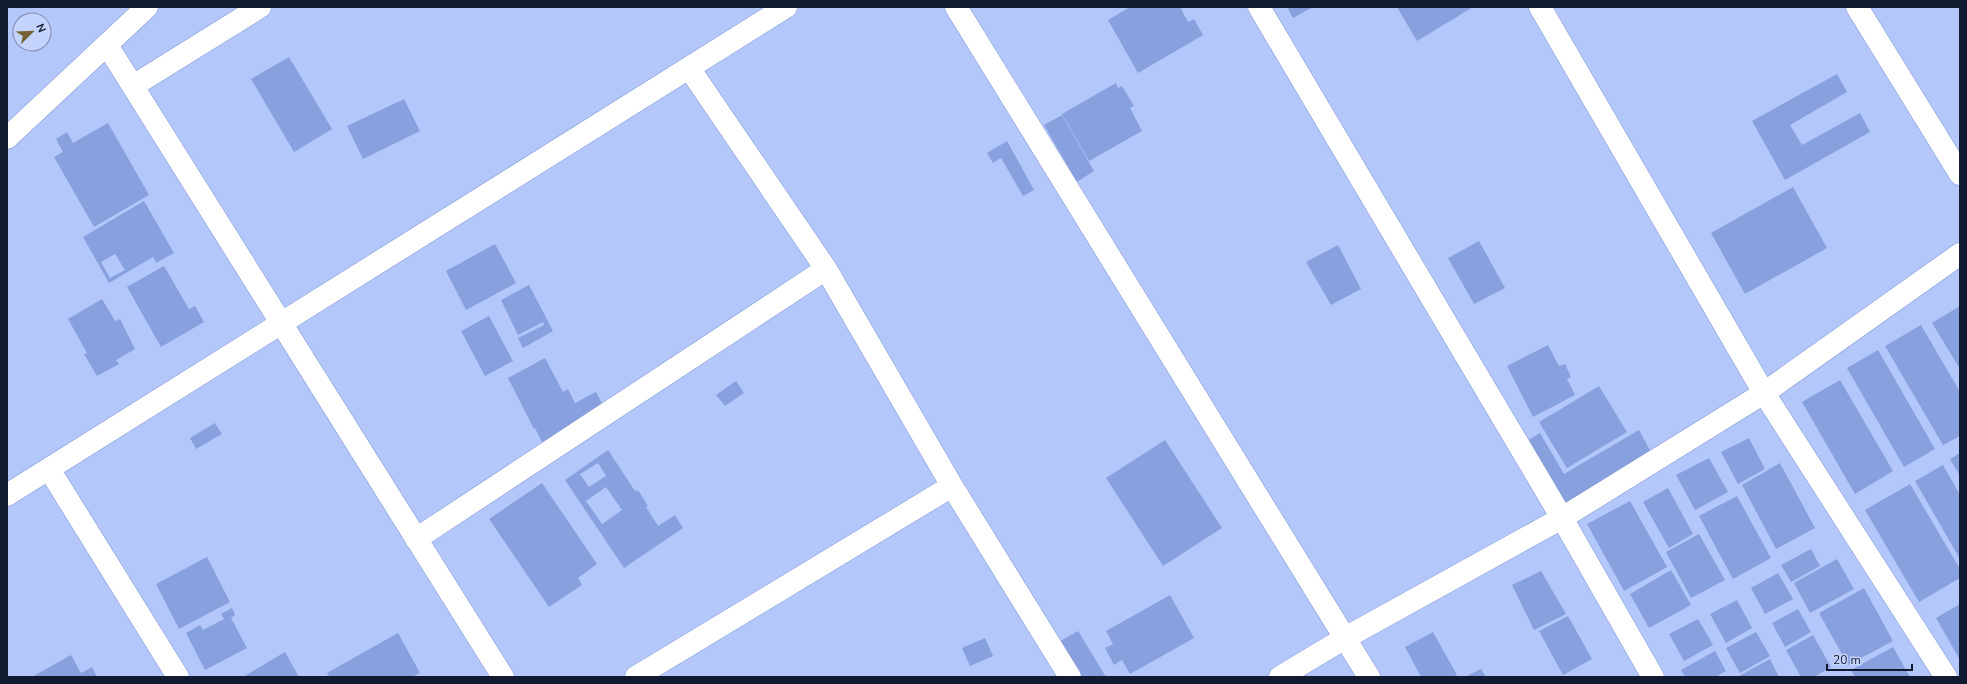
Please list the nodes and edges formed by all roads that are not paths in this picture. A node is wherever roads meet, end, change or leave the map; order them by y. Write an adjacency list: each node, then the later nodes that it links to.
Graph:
1 (147, 7): 8 (street)
2 (260, 7): 10 (street)
3 (786, 7): 9 (street)
4 (956, 7): 22 (street)
5 (1259, 7): 20 (street)
6 (1540, 7): 16 (street)
7 (1857, 7): 12 (street)
8 (107, 45): 10 (street); 11 (street)
9 (689, 68): 14 (street); 15 (street)
10 (133, 86): 15 (street)
11 (7, 138)
12 (1960, 174)
13 (1960, 254): 16 (street)
14 (826, 268): 18 (street); 21 (street)
15 (281, 324): 17 (street); 21 (street)
16 (1764, 393): 20 (street); 30 (street)
17 (49, 469): 19 (street); 23 (street)
18 (952, 486): 25 (street); 26 (street)
19 (7, 495)
20 (1562, 518): 22 (street); 29 (street)
21 (416, 539): 24 (street)
22 (1345, 638): 27 (street); 28 (street)
23 (178, 677)
24 (503, 677)
25 (636, 677)
26 (1070, 677)
27 (1280, 677)
28 (1369, 677)
29 (1653, 677)
30 (1946, 677)

